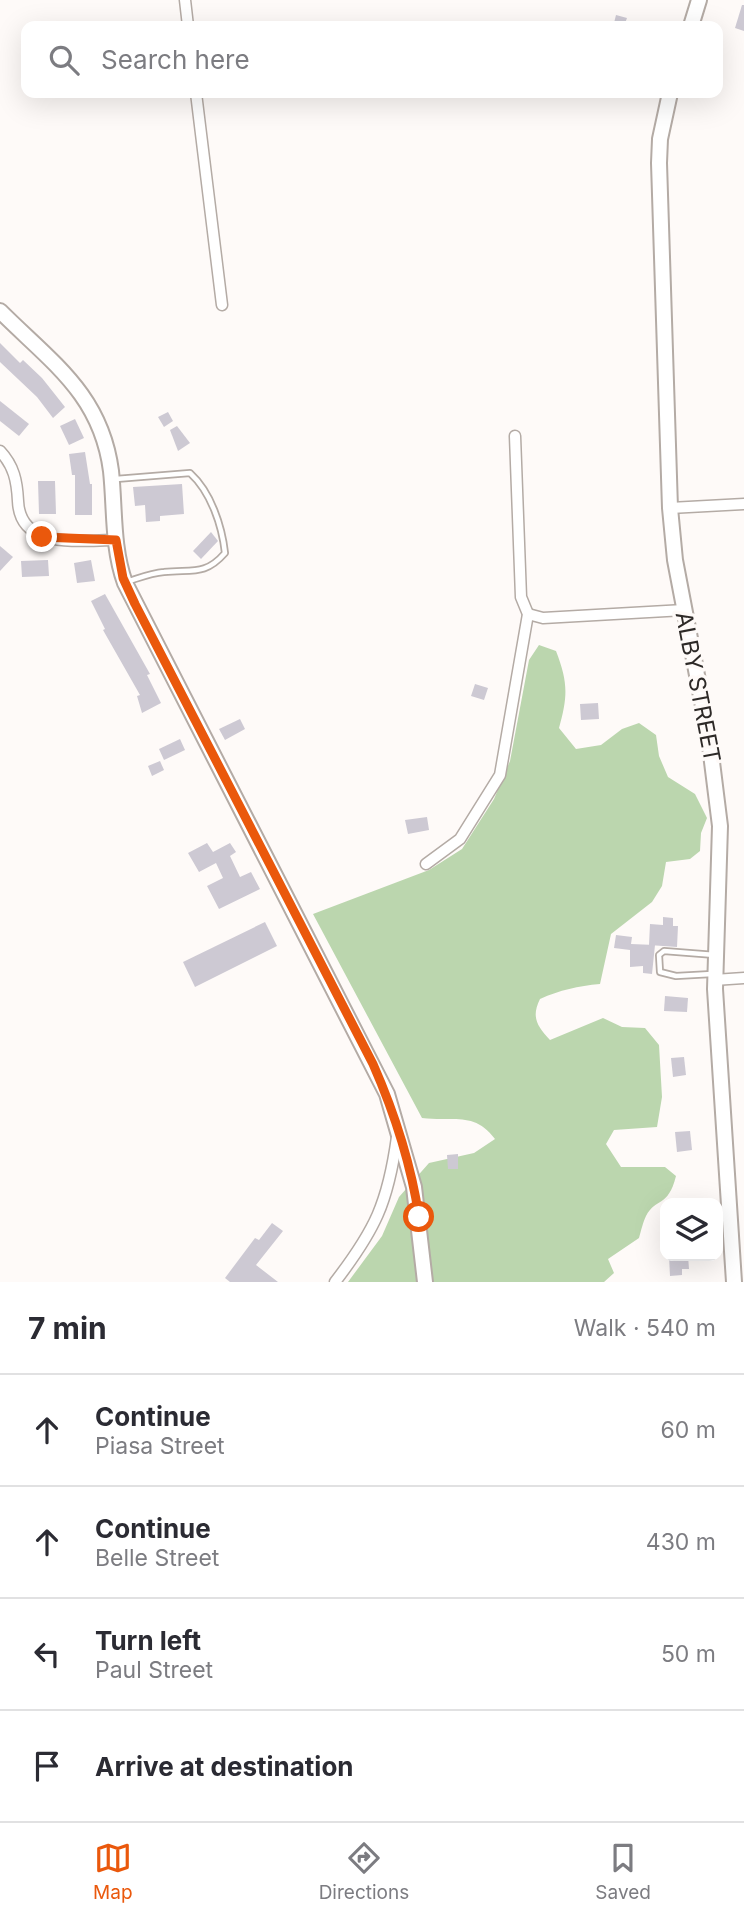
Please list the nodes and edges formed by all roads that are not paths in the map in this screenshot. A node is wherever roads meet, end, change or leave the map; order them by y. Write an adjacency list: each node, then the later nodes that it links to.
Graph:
1 (185, 0): 3 (street)
2 (699, 0): 4 (street)
3 (187, 21)
4 (693, 21)
5 (197, 98): 7 (street)
6 (668, 98): 13 (street, ALBY STREET)
7 (222, 305)
8 (0, 311): 11 (street)
9 (515, 436): 17 (street)
10 (0, 451): 14 (street)
11 (111, 480): 14 (street); 15 (lane)
12 (744, 504): 13 (street)
13 (670, 508): 16 (street, ALBY STREET)
14 (116, 540): 15 (street)
15 (125, 583): 22 (street)
16 (684, 610): 17 (street); 19 (street, ALBY STREET)
17 (528, 614): 18 (street)
18 (426, 864)
19 (716, 955): 20 (street, ALBY STREET); 20 (lane)
20 (715, 977): 21 (street); 25 (street, ALBY STREET)
21 (744, 978)
22 (398, 1127): 23 (street); 24 (street)
23 (335, 1282)
24 (425, 1282)
25 (734, 1282)

